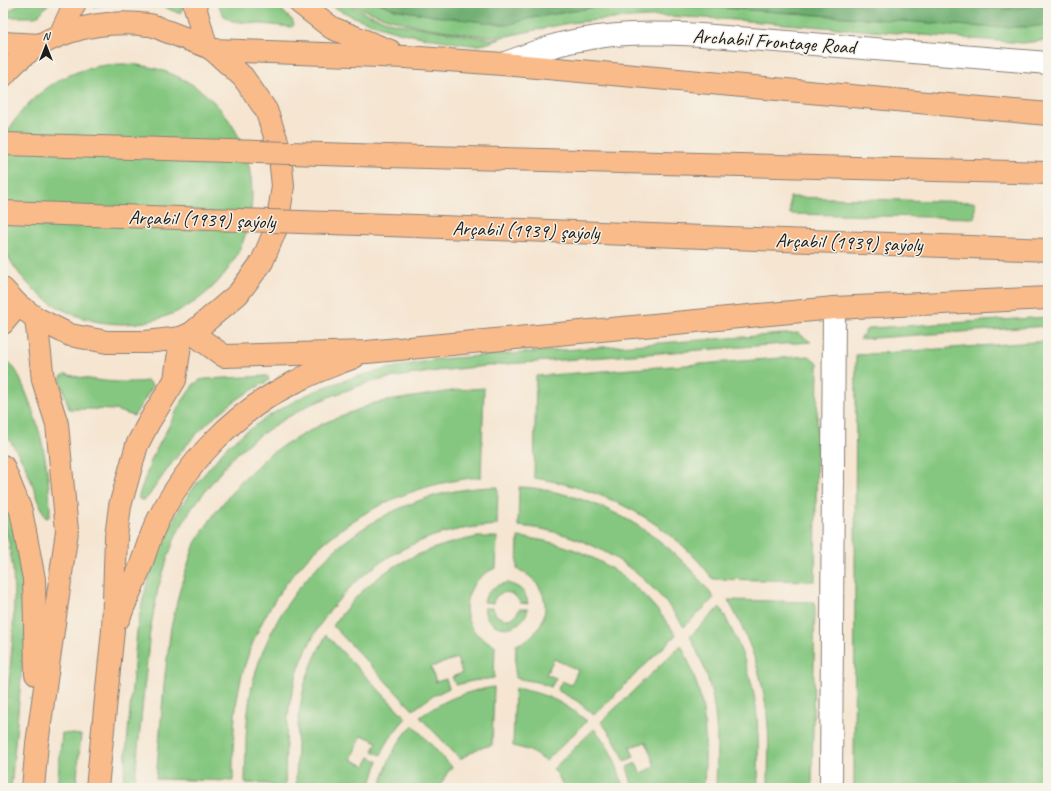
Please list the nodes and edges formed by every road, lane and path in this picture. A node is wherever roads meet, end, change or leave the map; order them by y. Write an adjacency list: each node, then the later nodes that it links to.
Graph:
1 (75, 3): 4 (main road)
2 (194, 3): 7 (main road)
3 (300, 3): 8 (main road)
4 (60, 35): 6 (main road); 7 (main road)
5 (3, 42): 6 (main road)
6 (40, 45): 11 (main road)
7 (209, 48): 8 (main road); 23 (main road)
8 (406, 57): 10 (main road)
9 (1048, 63): 10 (street, Archabil Frontage Road)
10 (503, 64): 12 (main road)
11 (3, 76)
12 (1048, 114)
13 (3, 144): 14 (main road, bridge)
14 (1048, 172)
15 (3, 212): 16 (main road, Arçabil (1939) şaýoly, bridge)
16 (1048, 250)
17 (3, 289): 19 (main road)
18 (1048, 298): 20 (main road)
19 (18, 306): 21 (main road); 22 (main road)
20 (834, 308): 24 (main road); 30 (street)
21 (36, 318): 23 (main road); 27 (main road)
22 (3, 323)
23 (186, 335): 24 (main road); 26 (main road)
24 (367, 352): 26 (main road)
25 (3, 466): 27 (main road)
26 (113, 630): 29 (main road)
27 (37, 744): 28 (main road)
28 (32, 788)
29 (96, 788)
30 (831, 788)

